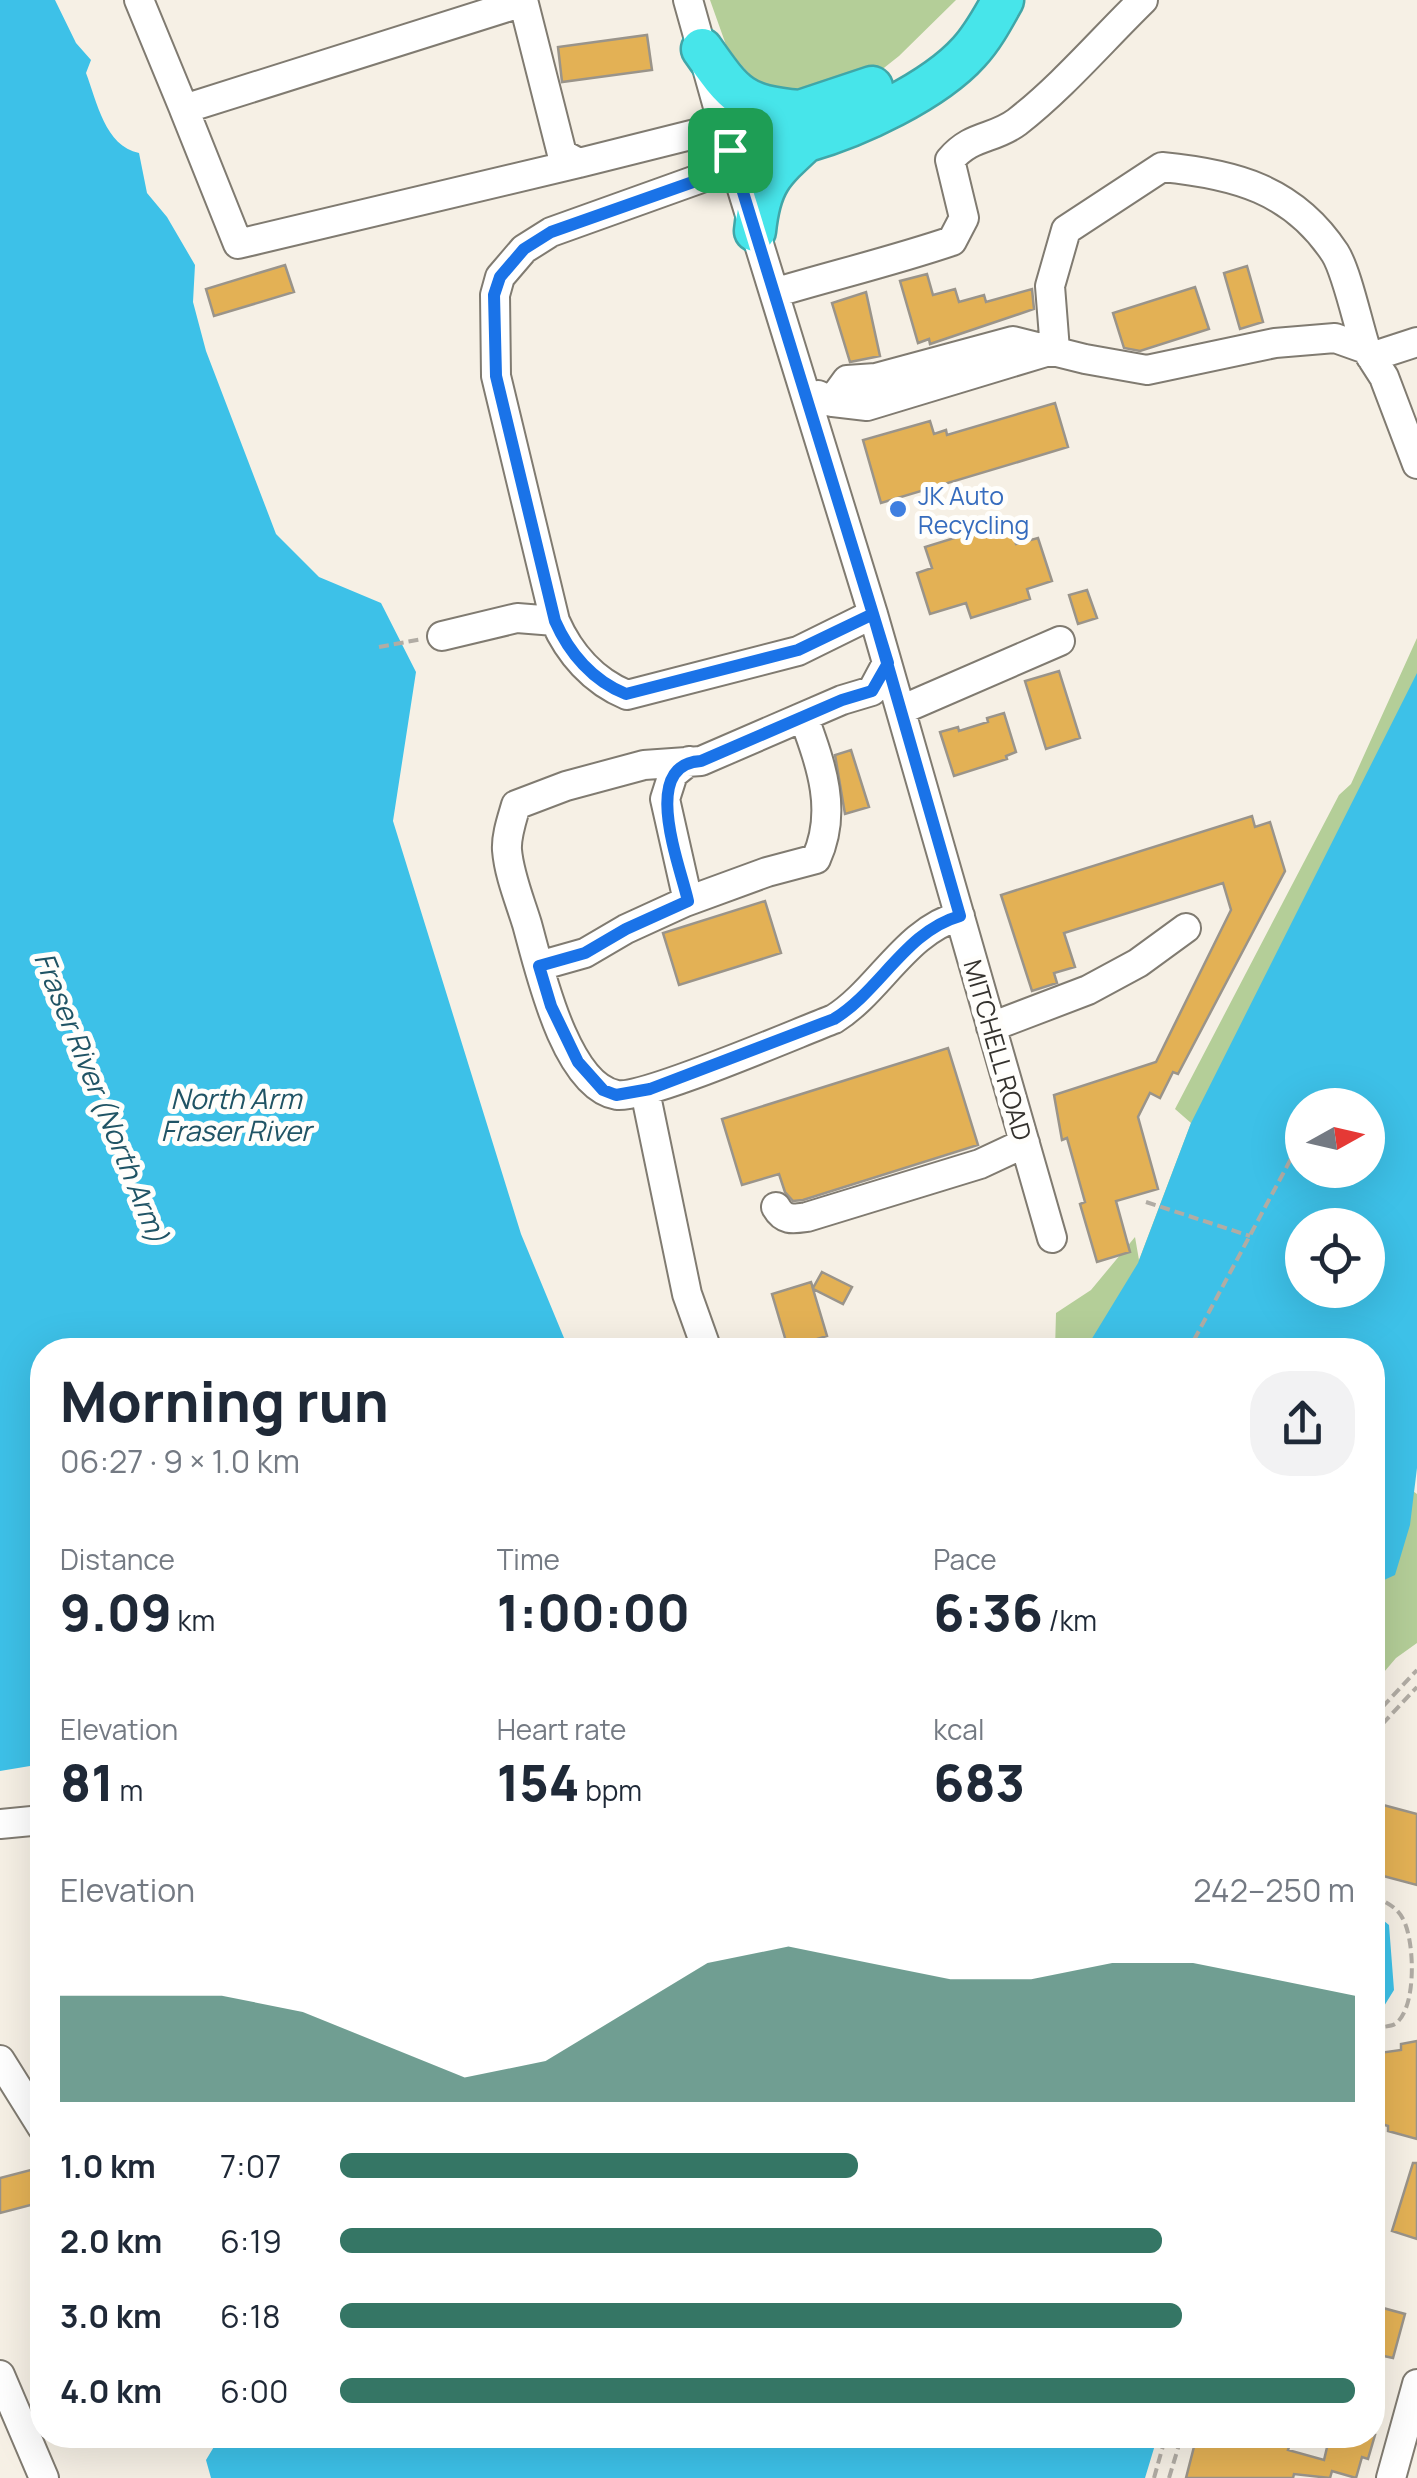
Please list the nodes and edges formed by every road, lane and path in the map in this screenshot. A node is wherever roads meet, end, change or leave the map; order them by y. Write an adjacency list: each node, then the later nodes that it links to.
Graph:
1 (139, 0): 8 (street)
2 (688, 0): 7 (street, MITCHELL ROAD)
3 (974, 0): 9 (highway)
4 (1002, 0): 9 (highway)
5 (1142, 0): 13 (street)
6 (523, 1): 8 (street); 11 (street)
7 (702, 49): 9 (highway); 10 (street, MITCHELL ROAD)
8 (184, 109): 11 (street)
9 (803, 126): 10 (highway); 12 (highway)
10 (730, 150): 11 (street); 12 (street, MITCHELL ROAD); 20 (street)
11 (579, 164)
12 (755, 230): 13 (street, MITCHELL ROAD)
13 (774, 293): 17 (street, MITCHELL ROAD)
14 (1417, 342): 16 (street)
15 (1056, 350): 16 (street); 16 (street); 17 (street)
16 (1368, 353): 18 (street)
17 (801, 381): 19 (street, MITCHELL ROAD)
18 (1417, 464)
19 (873, 614): 20 (street); 24 (street, MITCHELL ROAD)
20 (555, 621): 21 (street)
21 (442, 636): 23 (path)
22 (1060, 641): 25 (street)
23 (379, 647)
24 (888, 663): 25 (street, MITCHELL ROAD); 26 (street)
25 (901, 710): 29 (street, MITCHELL ROAD)
26 (804, 718): 27 (street); 28 (street)
27 (689, 762): 28 (street); 31 (street)
28 (688, 901): 31 (street)
29 (960, 916): 32 (street, MITCHELL ROAD); 33 (street)
30 (1186, 928): 32 (street)
31 (539, 966): 33 (street)
32 (992, 1026): 34 (street, MITCHELL ROAD)
33 (644, 1091): 40 (street)
34 (1025, 1143): 37 (street); 39 (street, MITCHELL ROAD)
35 (1285, 1169): 38 (path)
36 (1146, 1202): 38 (path)
37 (776, 1207)
38 (1250, 1236): 41 (path)
39 (1052, 1238)
40 (703, 1338)
41 (1195, 1338)
42 (1417, 1670): 44 (path)
43 (1417, 1687): 45 (path)
44 (1385, 1704)
45 (1385, 1722)
46 (30, 1821): 47 (street)
47 (0, 1824)
48 (1385, 1901): 49 (path)
49 (1414, 1964): 50 (path)
50 (1385, 2026)
51 (0, 2060): 52 (street)
52 (30, 2107)
53 (0, 2375): 55 (street)
54 (1417, 2384): 62 (street)
55 (30, 2445)
56 (31, 2448): 59 (street)
57 (1162, 2448): 60 (path)
58 (1178, 2448): 61 (path)
59 (44, 2478)
60 (1154, 2478)
61 (1169, 2478)
62 (1391, 2478)

